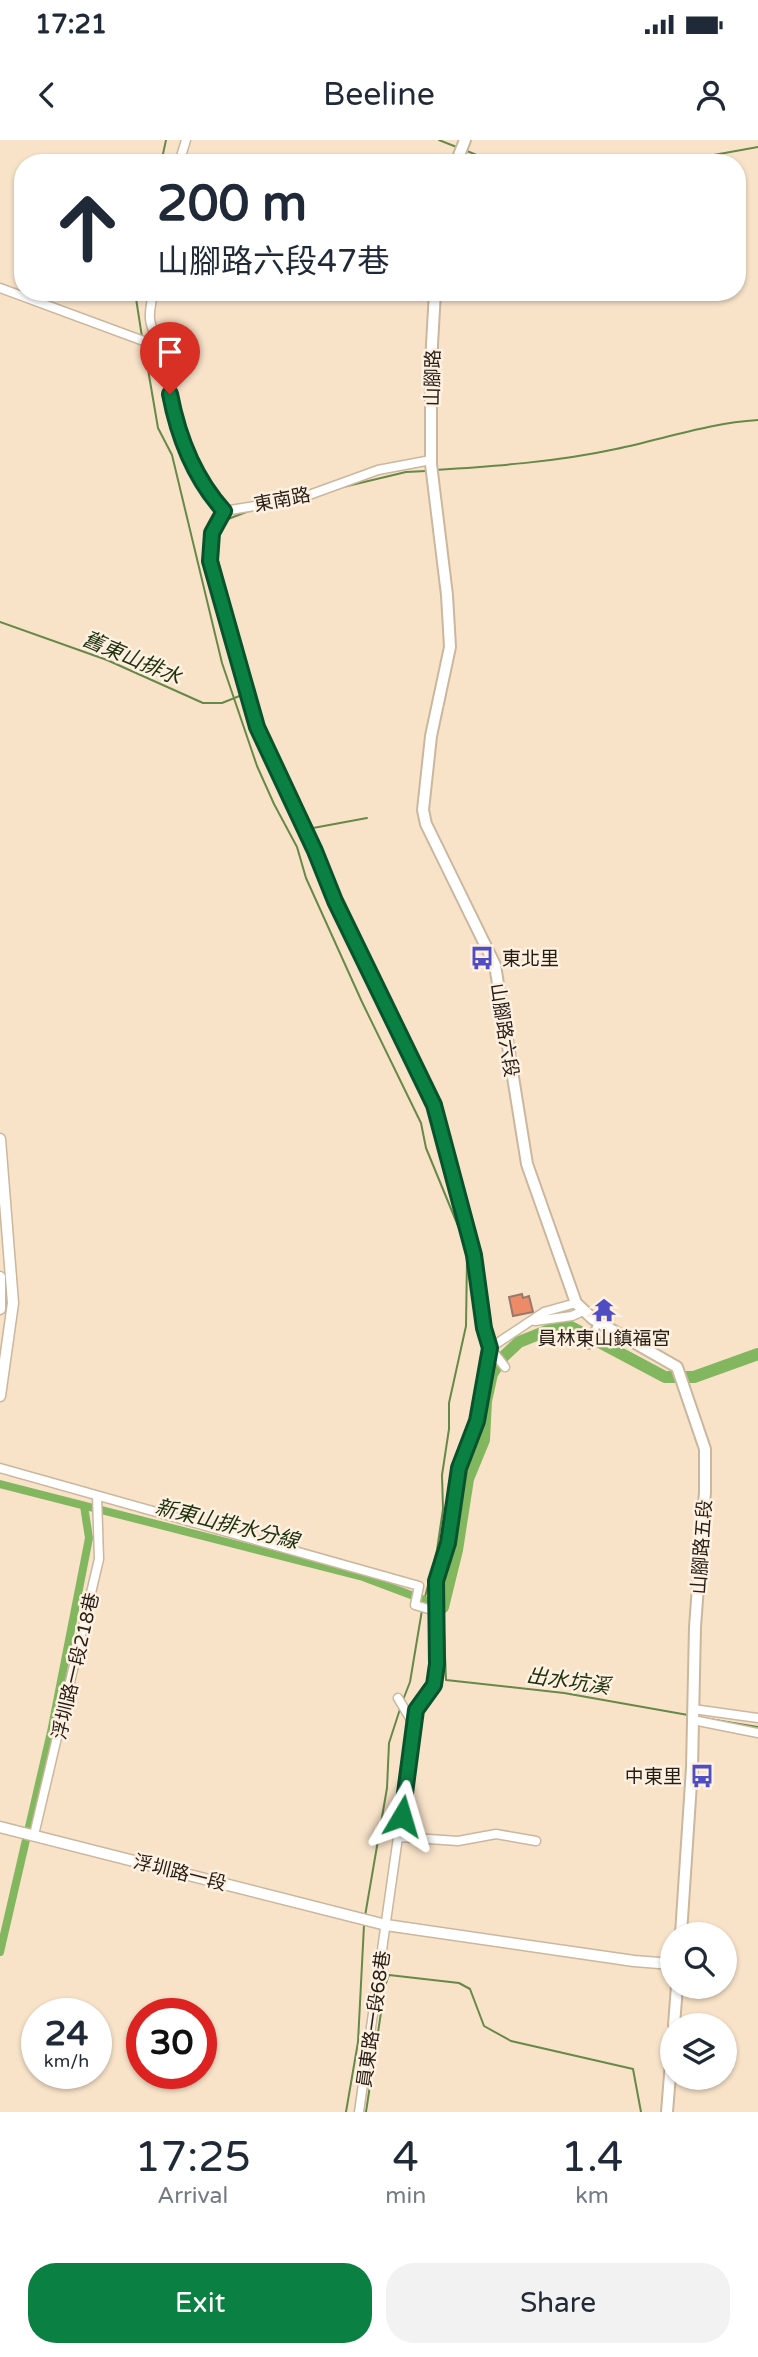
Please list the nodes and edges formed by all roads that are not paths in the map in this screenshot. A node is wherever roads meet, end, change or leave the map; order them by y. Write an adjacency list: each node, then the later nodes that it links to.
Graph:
1 (35, 301): 4 (street)
2 (152, 301): 4 (street)
3 (435, 301): 5 (main road, 山腳路)
4 (160, 347): 7 (street)
5 (431, 462): 6 (main road, 山腳路); 7 (street, 東南路)
6 (432, 479): 10 (main road, 山腳路六段)
7 (224, 511): 14 (street)
8 (0, 1139): 16 (street)
9 (0, 1276): 11 (street)
10 (580, 1307): 12 (main road); 14 (street)
11 (0, 1309)
12 (598, 1322): 13 (street); 21 (main road, 山腳路五段)
13 (590, 1345)
14 (490, 1348): 15 (street); 19 (street, 員東路一段68巷)
15 (505, 1367)
16 (0, 1396)
17 (0, 1468): 18 (street)
18 (97, 1496): 19 (street); 26 (street, 浮圳路一段218巷)
19 (435, 1611): 23 (street, 員東路一段68巷)
20 (398, 1698): 23 (street)
21 (693, 1715): 22 (street); 24 (street); 29 (main road, 山腳路五段)
22 (758, 1718)
23 (414, 1725): 27 (street, 員東路一段68巷)
24 (758, 1733)
25 (0, 1827): 26 (street, 浮圳路一段)
26 (34, 1835): 30 (street, 浮圳路一段)
27 (399, 1836): 28 (street); 30 (street, 員東路一段68巷)
28 (536, 1842)
29 (682, 1922)
30 (386, 1925): 31 (street, 浮圳路一段); 33 (street, 員東路一段68巷)
31 (660, 1963)
32 (669, 2090): 34 (main road)
33 (359, 2112)
34 (667, 2112)

